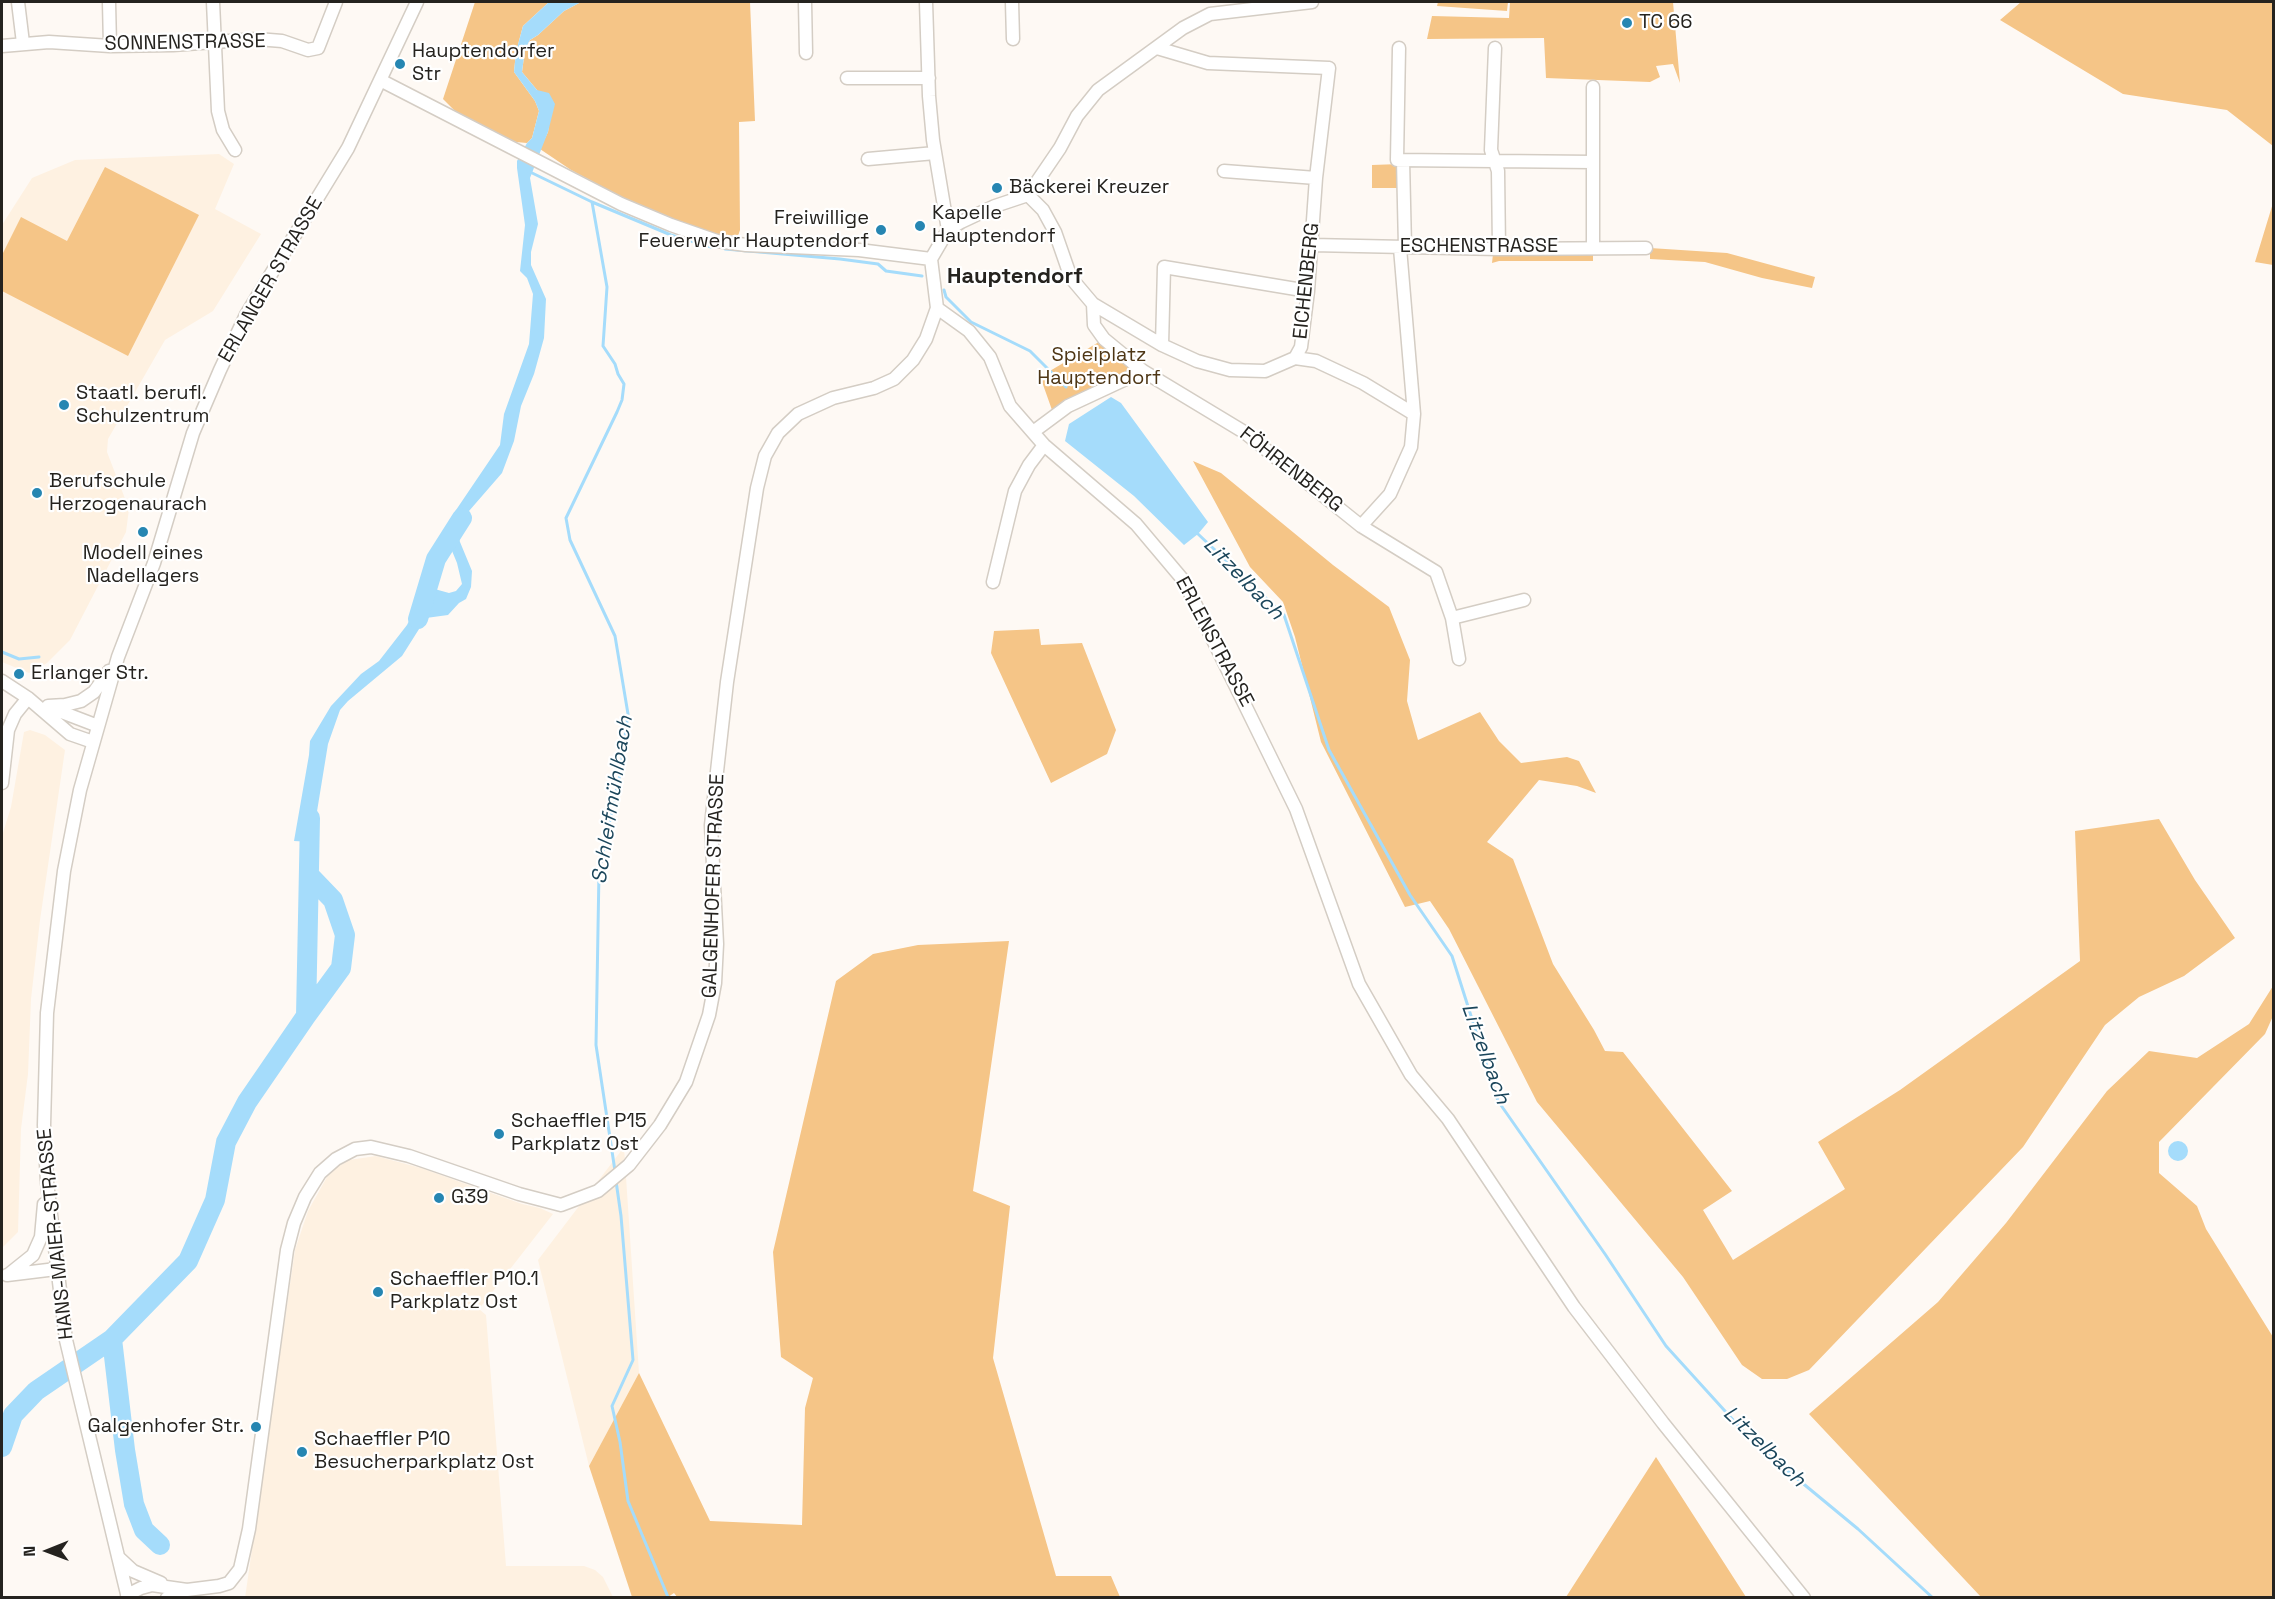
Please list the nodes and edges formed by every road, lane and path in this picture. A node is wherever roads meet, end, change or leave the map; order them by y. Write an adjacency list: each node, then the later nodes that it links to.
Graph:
1 (18, 2): 12 (street)
2 (109, 2): 13 (street)
3 (213, 2): 11 (street)
4 (336, 2): 11 (street, SONNENSTRASSE)
5 (417, 2): 21 (street, ERLANGER STRASSE)
6 (805, 2): 18 (street)
7 (926, 2): 20 (street)
8 (1012, 2): 10 (street)
9 (1312, 2): 15 (street)
10 (1013, 39)
11 (215, 40): 13 (street, SONNENSTRASSE); 23 (street)
12 (23, 43): 13 (street, SONNENSTRASSE); 14 (street, SONNENSTRASSE)
13 (110, 45)
14 (2, 46)
15 (1157, 48): 30 (street, EICHENBERG); 31 (street)
16 (1399, 48): 26 (street)
17 (1495, 48): 27 (street)
18 (806, 53)
19 (847, 78): 20 (street)
20 (929, 78): 24 (street)
21 (381, 81): 38 (street); 52 (street, ERLANGER STRASSE)
22 (1593, 87): 28 (street)
23 (235, 150)
24 (935, 153): 25 (street); 32 (street)
25 (868, 159)
26 (1403, 160): 27 (street); 35 (street)
27 (1494, 162): 28 (street); 37 (street)
28 (1593, 162): 34 (street)
29 (1224, 171): 30 (street)
30 (1316, 178): 33 (street, EICHENBERG)
31 (1028, 195): 32 (street); 40 (street, EICHENBERG)
32 (948, 230): 38 (street)
33 (1312, 245): 35 (street, ESCHENSTRASSE); 39 (street, EICHENBERG)
34 (1593, 247): 36 (street, ESCHENSTRASSE); 37 (street, ESCHENSTRASSE)
35 (1403, 248): 37 (street, ESCHENSTRASSE); 45 (street)
36 (1646, 248)
37 (1499, 249)
38 (931, 259): 41 (street)
39 (1308, 291): 42 (street); 43 (street, EICHENBERG)
40 (1093, 304): 42 (street, EICHENBERG); 44 (street, FÖHRENBERG)
41 (937, 308): 46 (street, ERLENSTRASSE); 64 (street, GALGENHOFER STRASSE)
42 (1162, 345): 43 (street, EICHENBERG)
43 (1295, 358): 45 (street)
44 (1143, 371): 46 (street); 48 (street, FÖHRENBERG)
45 (1414, 414): 48 (street)
46 (1033, 432): 47 (street, ERLENSTRASSE)
47 (1044, 445): 49 (street); 66 (street, ERLENSTRASSE)
48 (1362, 526): 51 (street, FÖHRENBERG)
49 (993, 582)
50 (1524, 600): 51 (street)
51 (1452, 618): 53 (street, FÖHRENBERG)
52 (118, 657): 56 (street, ERLANGER STRASSE); 57 (street, ERLANGER STRASSE)
53 (1459, 658)
54 (2, 681): 55 (street)
55 (28, 698): 56 (street, ERLANGER STRASSE); 58 (street); 59 (street)
56 (48, 706): 57 (street, ERLANGER STRASSE)
57 (98, 726): 58 (street, HANS-MAIER-STRASSE)
58 (93, 742): 60 (street, HANS-MAIER-STRASSE)
59 (2, 783)
60 (47, 1182): 61 (street, HANS-MAIER-STRASSE); 62 (street)
61 (56, 1269): 62 (street); 63 (street, HANS-MAIER-STRASSE)
62 (4, 1276)
63 (118, 1557): 64 (street, GALGENHOFER STRASSE); 65 (street, HANS-MAIER-STRASSE)
64 (168, 1592): 65 (street, GALGENHOFER STRASSE)
65 (129, 1597)
66 (1804, 1598)

